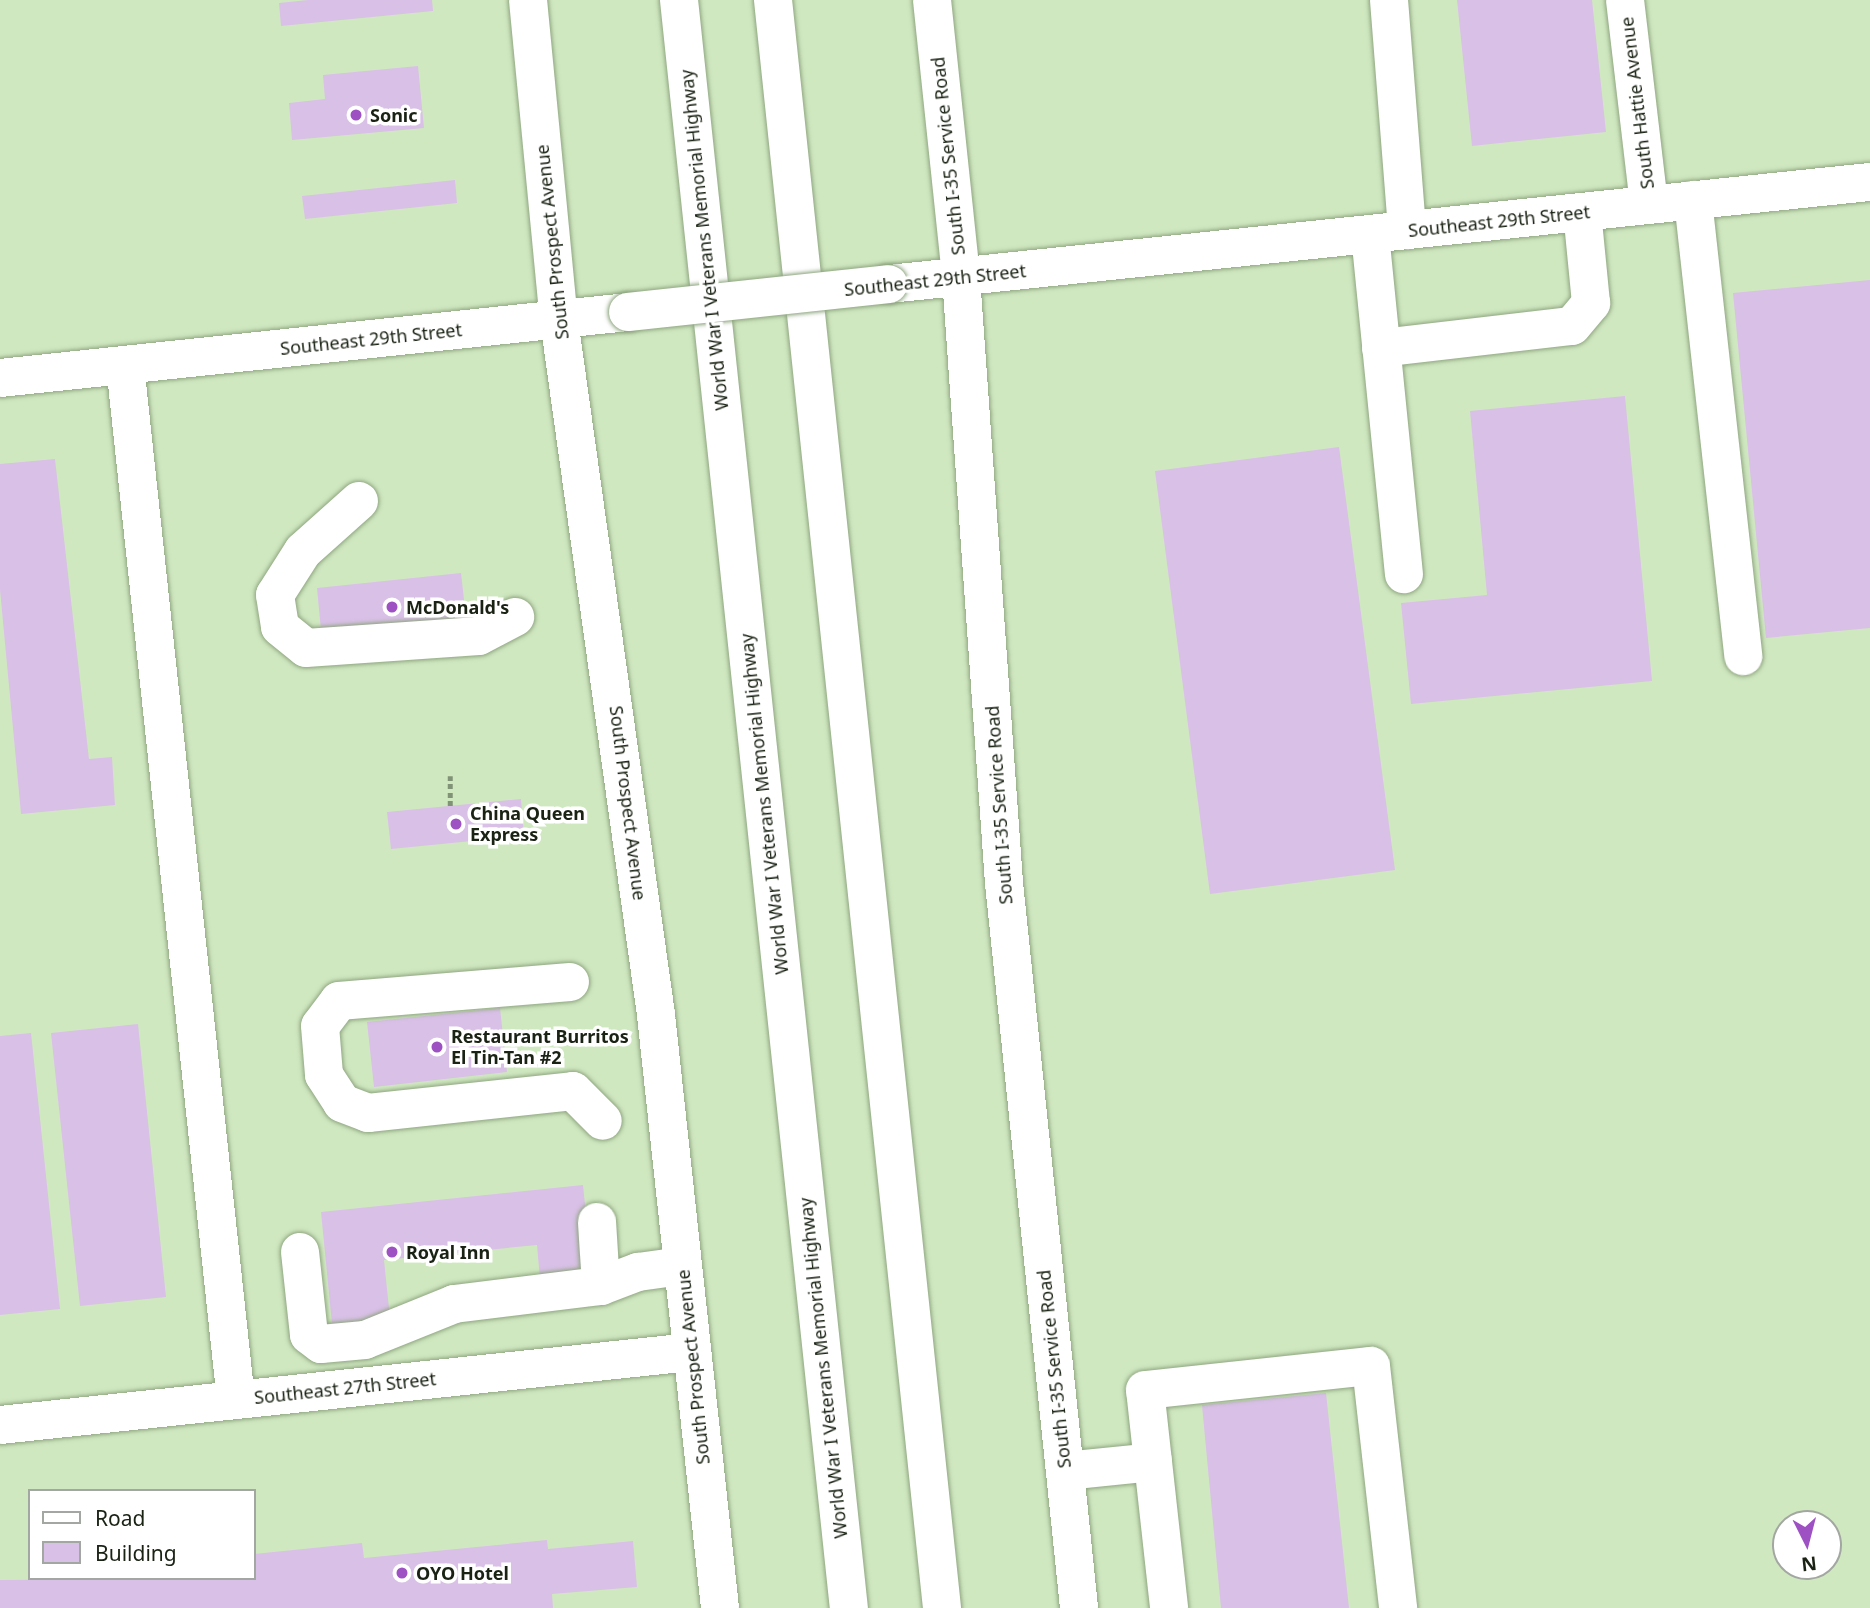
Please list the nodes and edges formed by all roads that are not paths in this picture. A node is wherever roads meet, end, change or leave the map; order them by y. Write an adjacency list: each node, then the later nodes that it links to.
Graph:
1 (528, 0): 14 (main road, South Prospect Avenue)
2 (679, 0): 36 (main road, World War I Veterans Memorial Highway)
3 (773, 0): 37 (main road)
4 (932, 0): 13 (main road, South I-35 Service Road)
5 (1389, 0): 11 (main road)
6 (1625, 0): 9 (main road, South Hattie Avenue)
7 (1870, 182): 8 (main road, Southeast 29th Street)
8 (1693, 200): 9 (main road, Southeast 29th Street); 21 (main road)
9 (1649, 205): 10 (main road, Southeast 29th Street)
10 (1582, 212): 11 (main road, Southeast 29th Street); 15 (main road)
11 (1407, 230): 12 (main road, Southeast 29th Street)
12 (1370, 234): 13 (main road, Southeast 29th Street); 15 (main road)
13 (961, 277): 14 (main road, Southeast 29th Street, bridge); 34 (main road, South I-35 Service Road)
14 (559, 320): 16 (main road, Southeast 29th Street); 26 (main road, South Prospect Avenue)
15 (1381, 348): 19 (main road)
16 (125, 365): 17 (main road, Southeast 29th Street); 31 (main road)
17 (0, 378)
18 (359, 501): 20 (main road)
19 (1404, 574)
20 (515, 617)
21 (1743, 656)
22 (570, 982): 23 (main road)
23 (603, 1121)
24 (597, 1222): 27 (main road)
25 (300, 1252): 28 (main road)
26 (682, 1266): 27 (main road); 29 (main road, South Prospect Avenue)
27 (601, 1286): 28 (main road)
28 (365, 1340): 30 (main road)
29 (691, 1352): 30 (main road, Southeast 27th Street); 35 (main road, South Prospect Avenue)
30 (367, 1386): 31 (main road, Southeast 27th Street)
31 (236, 1400): 32 (main road, Southeast 27th Street)
32 (0, 1425)
33 (1153, 1462): 34 (main road); 39 (main road); 40 (main road)
34 (1065, 1471): 38 (main road, South I-35 Service Road)
35 (720, 1608)
36 (849, 1608)
37 (942, 1608)
38 (1079, 1608)
39 (1169, 1608)
40 (1398, 1608)

